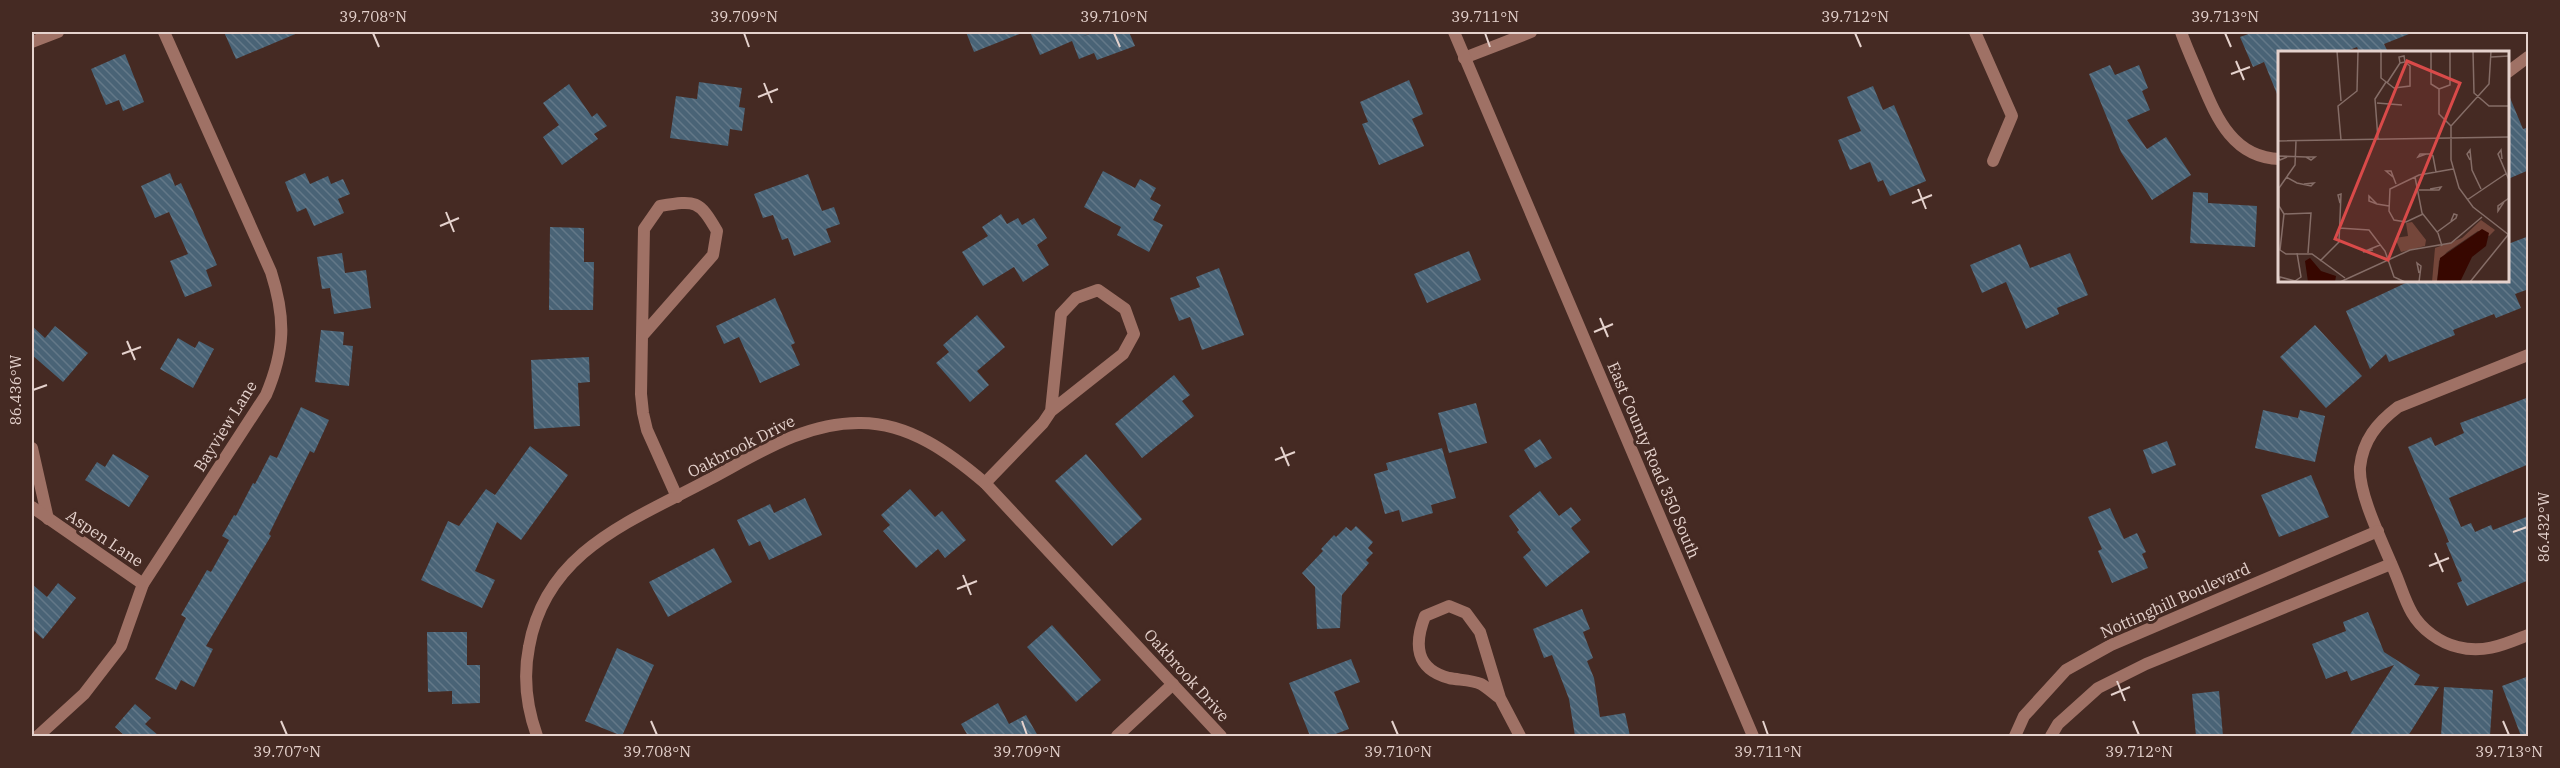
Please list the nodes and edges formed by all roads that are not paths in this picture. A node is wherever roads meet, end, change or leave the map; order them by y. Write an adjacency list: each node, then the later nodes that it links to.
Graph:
1 (58, 32): 7 (street)
2 (164, 32): 23 (street, Bayview Lane)
3 (1455, 32): 9 (street, East County Road 350 South)
4 (1532, 32): 9 (street)
5 (1975, 32): 12 (street)
6 (2181, 32): 11 (street)
7 (32, 42)
8 (2529, 57): 10 (street)
9 (1464, 58): 32 (street, East County Road 350 South)
10 (2509, 71)
11 (2278, 159)
12 (1993, 161)
13 (642, 336): 13 (street); 18 (street)
14 (2529, 355): 21 (street)
15 (1051, 411): 15 (street); 17 (street)
16 (32, 448): 20 (street, Aspen Lane)
17 (985, 483): 18 (street, Oakbrook Drive); 25 (street, Oakbrook Drive)
18 (677, 497): 28 (street, Oakbrook Drive)
19 (32, 507): 20 (street, Aspen Lane)
20 (48, 519): 23 (street, Aspen Lane)
21 (2378, 531): 22 (street); 33 (street, Nottinghill Boulevard)
22 (2391, 564): 24 (street); 34 (street)
23 (143, 584): 27 (street, Bayview Lane)
24 (2529, 634)
25 (1173, 684): 29 (street); 30 (street, Oakbrook Drive)
26 (1500, 698): 26 (street); 31 (street)
27 (38, 736)
28 (537, 736)
29 (1117, 736)
30 (1221, 736)
31 (1520, 736)
32 (1753, 736)
33 (2015, 736)
34 (2051, 736)

